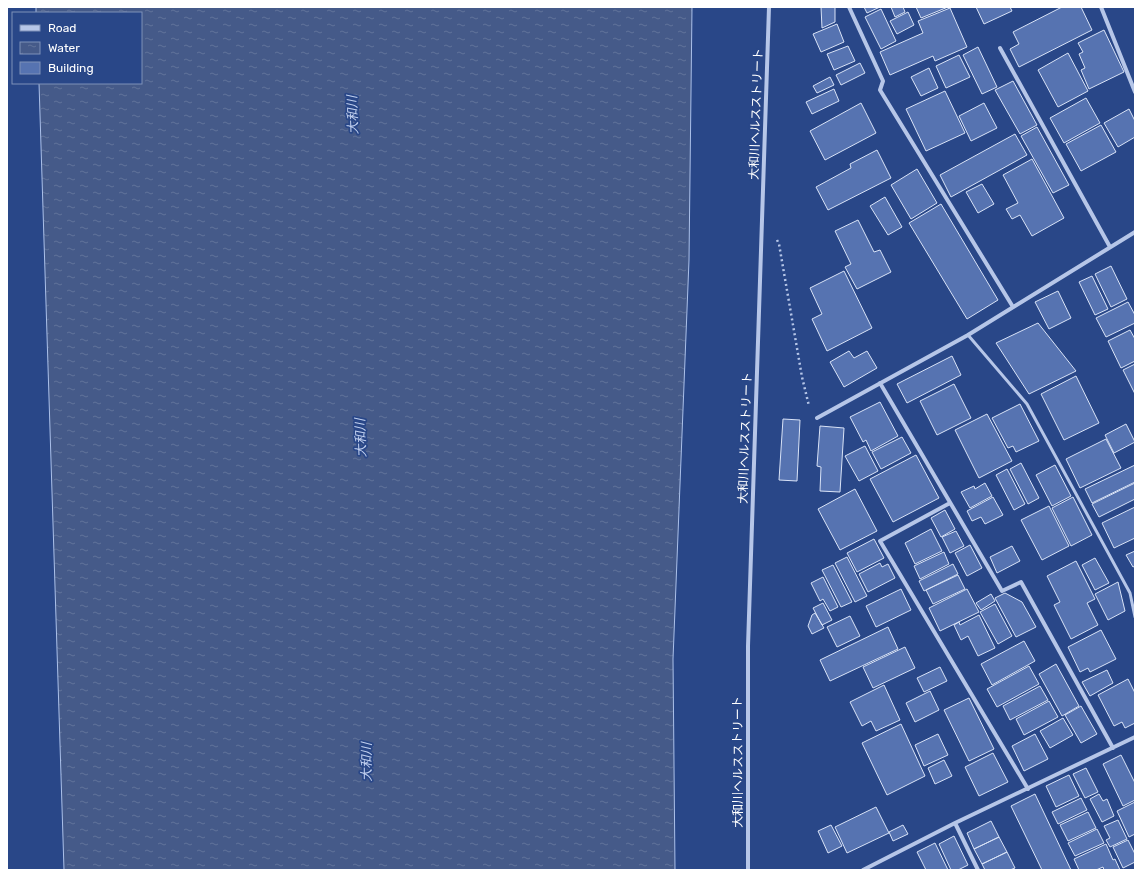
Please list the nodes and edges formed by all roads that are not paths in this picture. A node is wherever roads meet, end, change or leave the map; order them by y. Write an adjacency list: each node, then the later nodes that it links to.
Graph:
1 (769, 7): 18 (street, 大和川ヘルスストリート)
2 (849, 7): 8 (street)
3 (1102, 7): 5 (street)
4 (1000, 48): 7 (street)
5 (1135, 92)
6 (1135, 232): 7 (street)
7 (1110, 247): 8 (street)
8 (1013, 307): 9 (street)
9 (968, 335): 10 (street); 13 (lane)
10 (880, 383): 11 (street); 12 (street)
11 (817, 418)
12 (950, 503): 15 (street); 16 (street)
13 (1135, 617)
14 (1135, 737): 15 (street)
15 (1113, 748): 16 (street)
16 (1028, 789): 17 (street)
17 (956, 823): 19 (street); 20 (street)
18 (748, 870)
19 (863, 870)
20 (978, 870)

